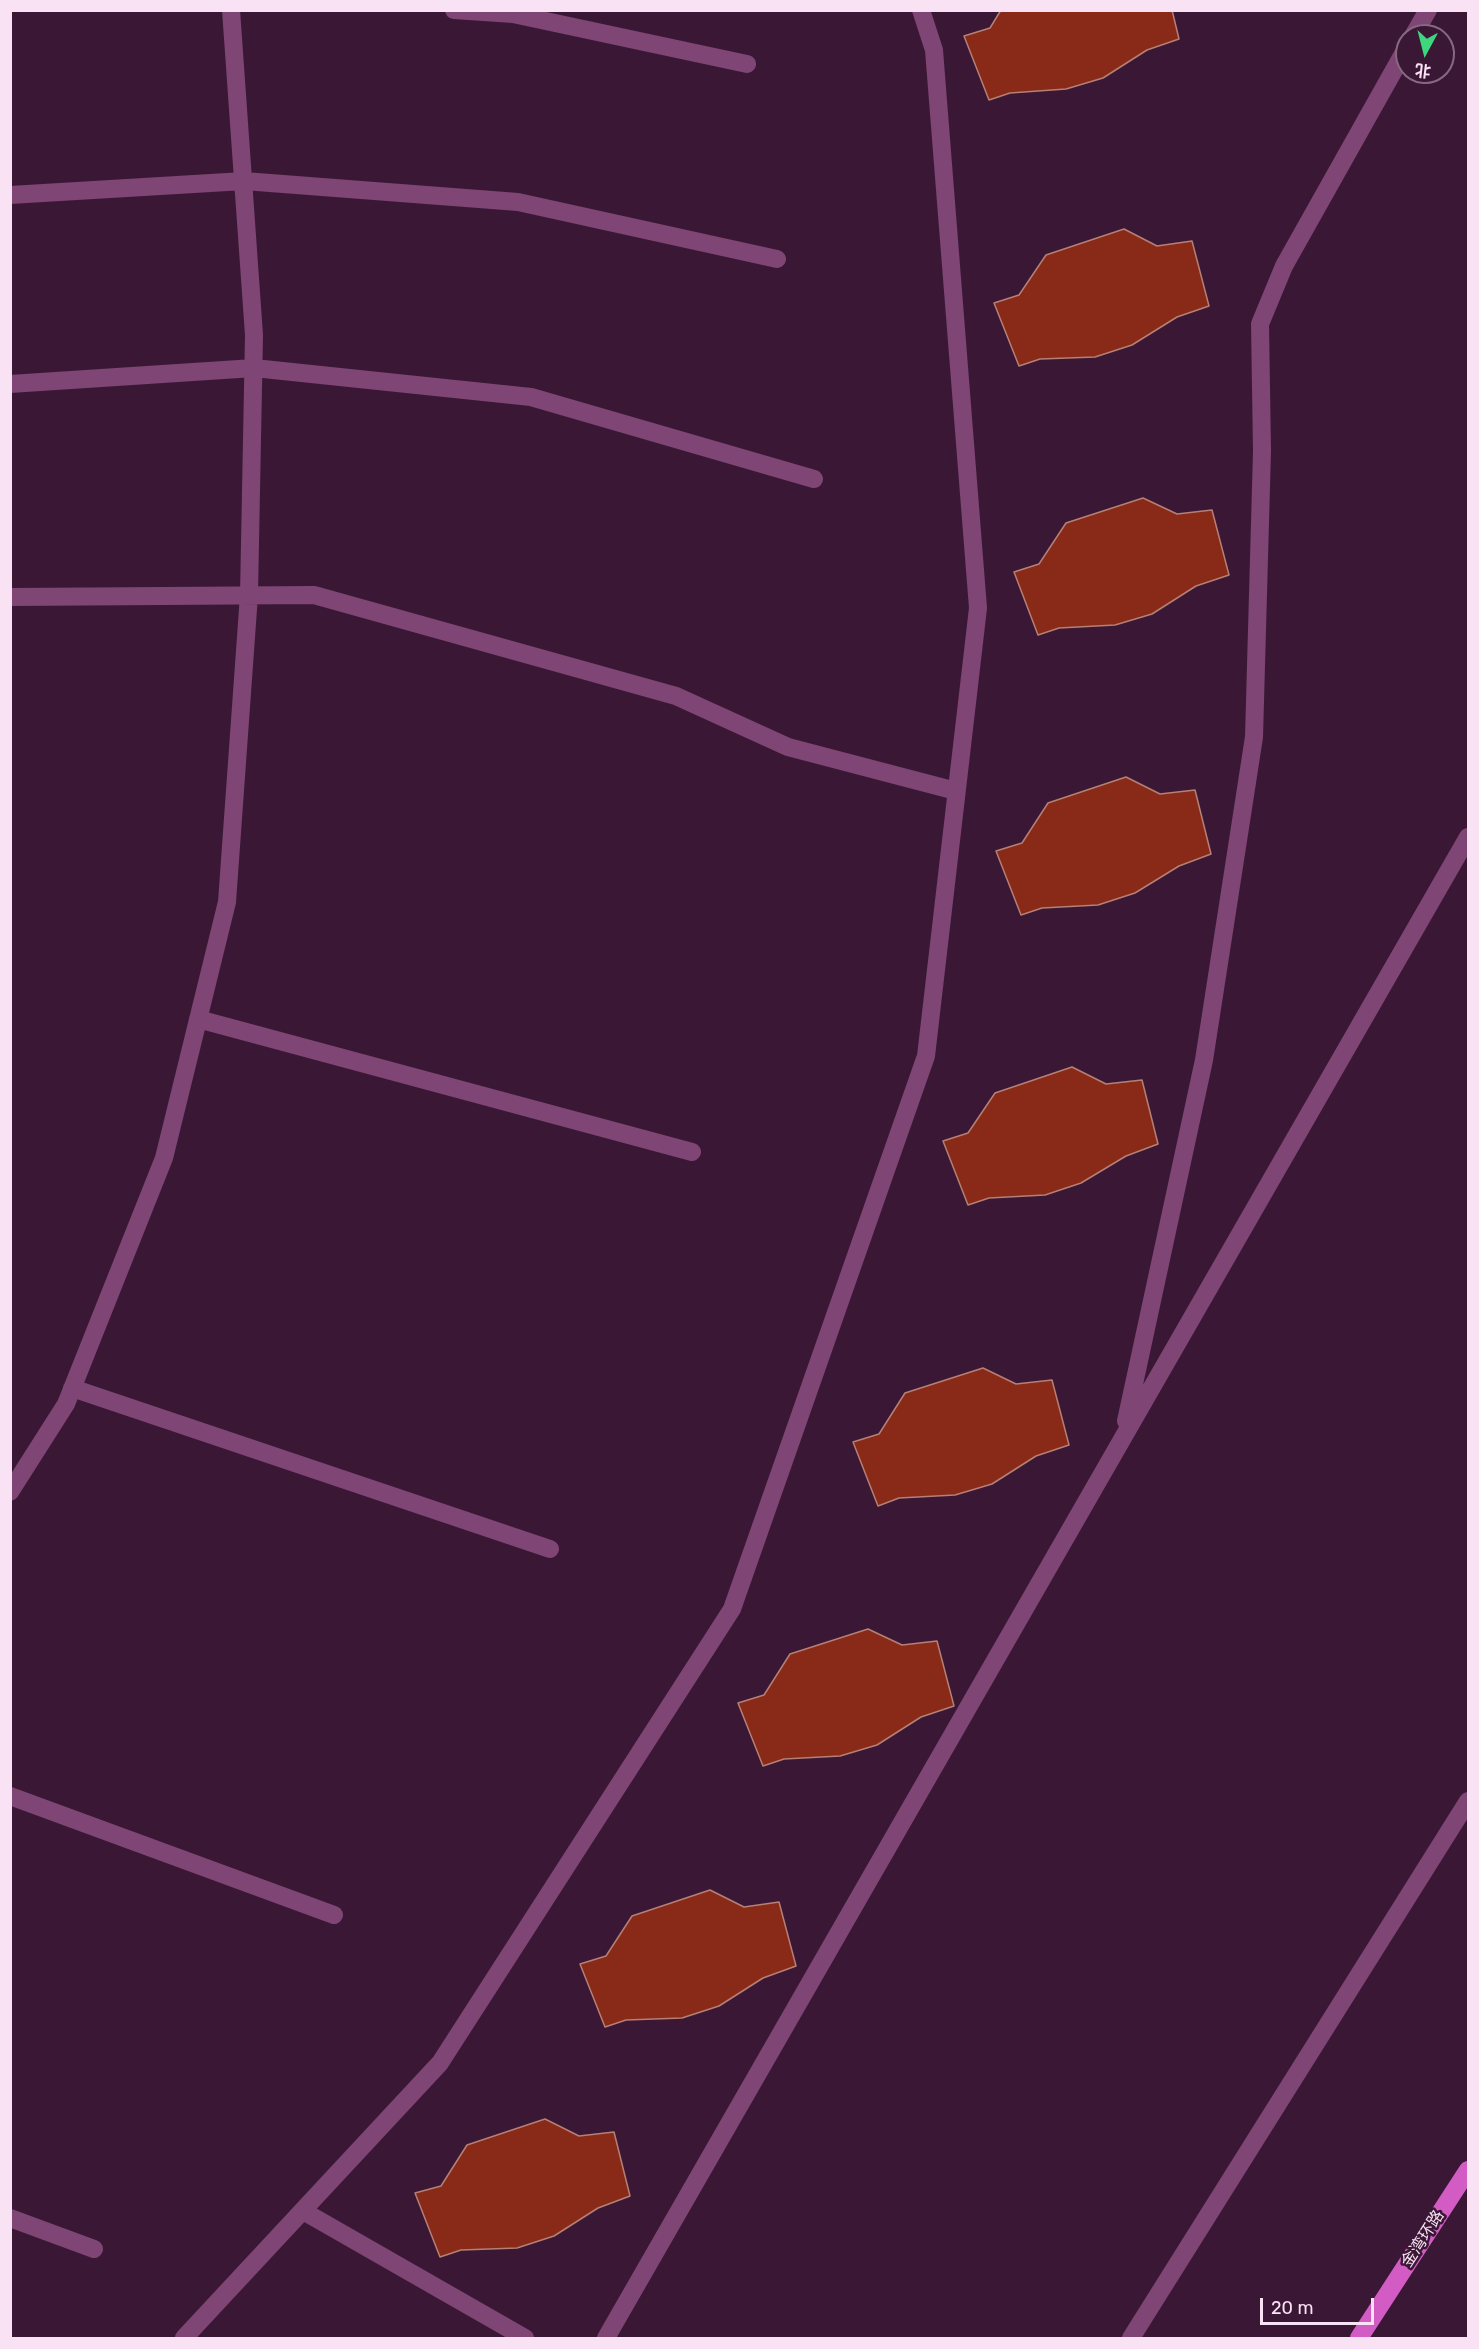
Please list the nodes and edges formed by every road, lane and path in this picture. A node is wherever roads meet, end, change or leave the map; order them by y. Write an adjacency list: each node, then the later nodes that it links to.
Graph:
1 (231, 10): 8 (street)
2 (454, 10): 6 (street)
3 (921, 10): 16 (street)
4 (1428, 10): 5 (street)
5 (1420, 24)
6 (747, 64)
7 (1395, 68): 21 (street)
8 (244, 181): 9 (street); 10 (street); 11 (street)
9 (10, 195)
10 (777, 259)
11 (254, 368): 12 (street); 13 (street); 14 (street)
12 (10, 384)
13 (814, 479)
14 (249, 595): 15 (street); 16 (street); 18 (street)
15 (10, 597)
16 (956, 791): 28 (street)
17 (1468, 837): 21 (street)
18 (198, 1019): 19 (street); 20 (street)
19 (692, 1152)
20 (72, 1388): 22 (street); 23 (street)
21 (1122, 1440): 33 (street)
22 (10, 1492)
23 (550, 1549)
24 (10, 1796): 26 (street)
25 (1468, 1801): 34 (street)
26 (334, 1915)
27 (1468, 2170): 35 (main road, 金湾环路)
28 (303, 2211): 31 (street); 32 (street)
29 (10, 2218): 30 (street)
30 (94, 2249)
31 (184, 2338)
32 (525, 2338)
33 (606, 2338)
34 (1131, 2338)
35 (1359, 2338)

